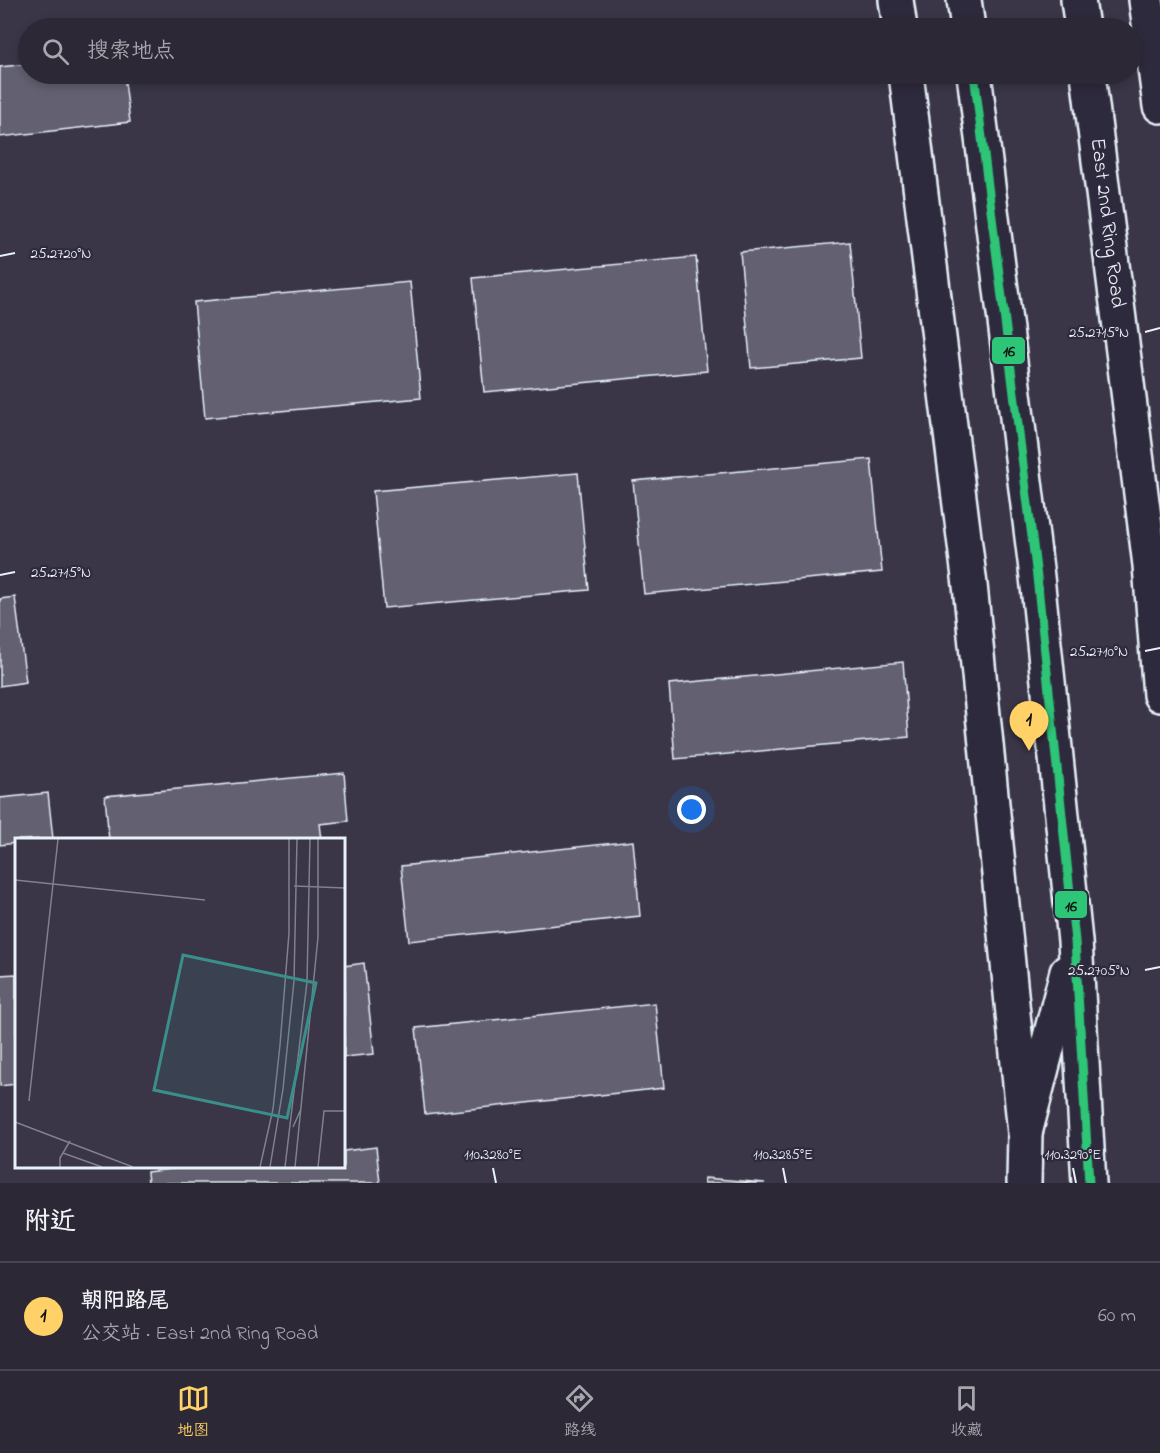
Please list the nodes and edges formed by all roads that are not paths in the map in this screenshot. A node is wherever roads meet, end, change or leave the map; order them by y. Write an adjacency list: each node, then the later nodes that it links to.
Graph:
1 (896, 0): 5 (main road)
2 (964, 0): 6 (main road)
3 (1078, 0): 7 (main road)
4 (1146, 0): 11 (main road)
5 (899, 18)
6 (967, 18)
7 (1081, 18)
8 (907, 84): 14 (main road)
9 (975, 84): 13 (main road)
10 (1089, 84): 12 (main road, East 2nd Ring Road)
11 (1160, 106)
12 (1160, 695)
13 (1075, 941): 14 (main road); 16 (main road)
14 (1026, 1133): 15 (main road)
15 (1024, 1183)
16 (1089, 1183)

